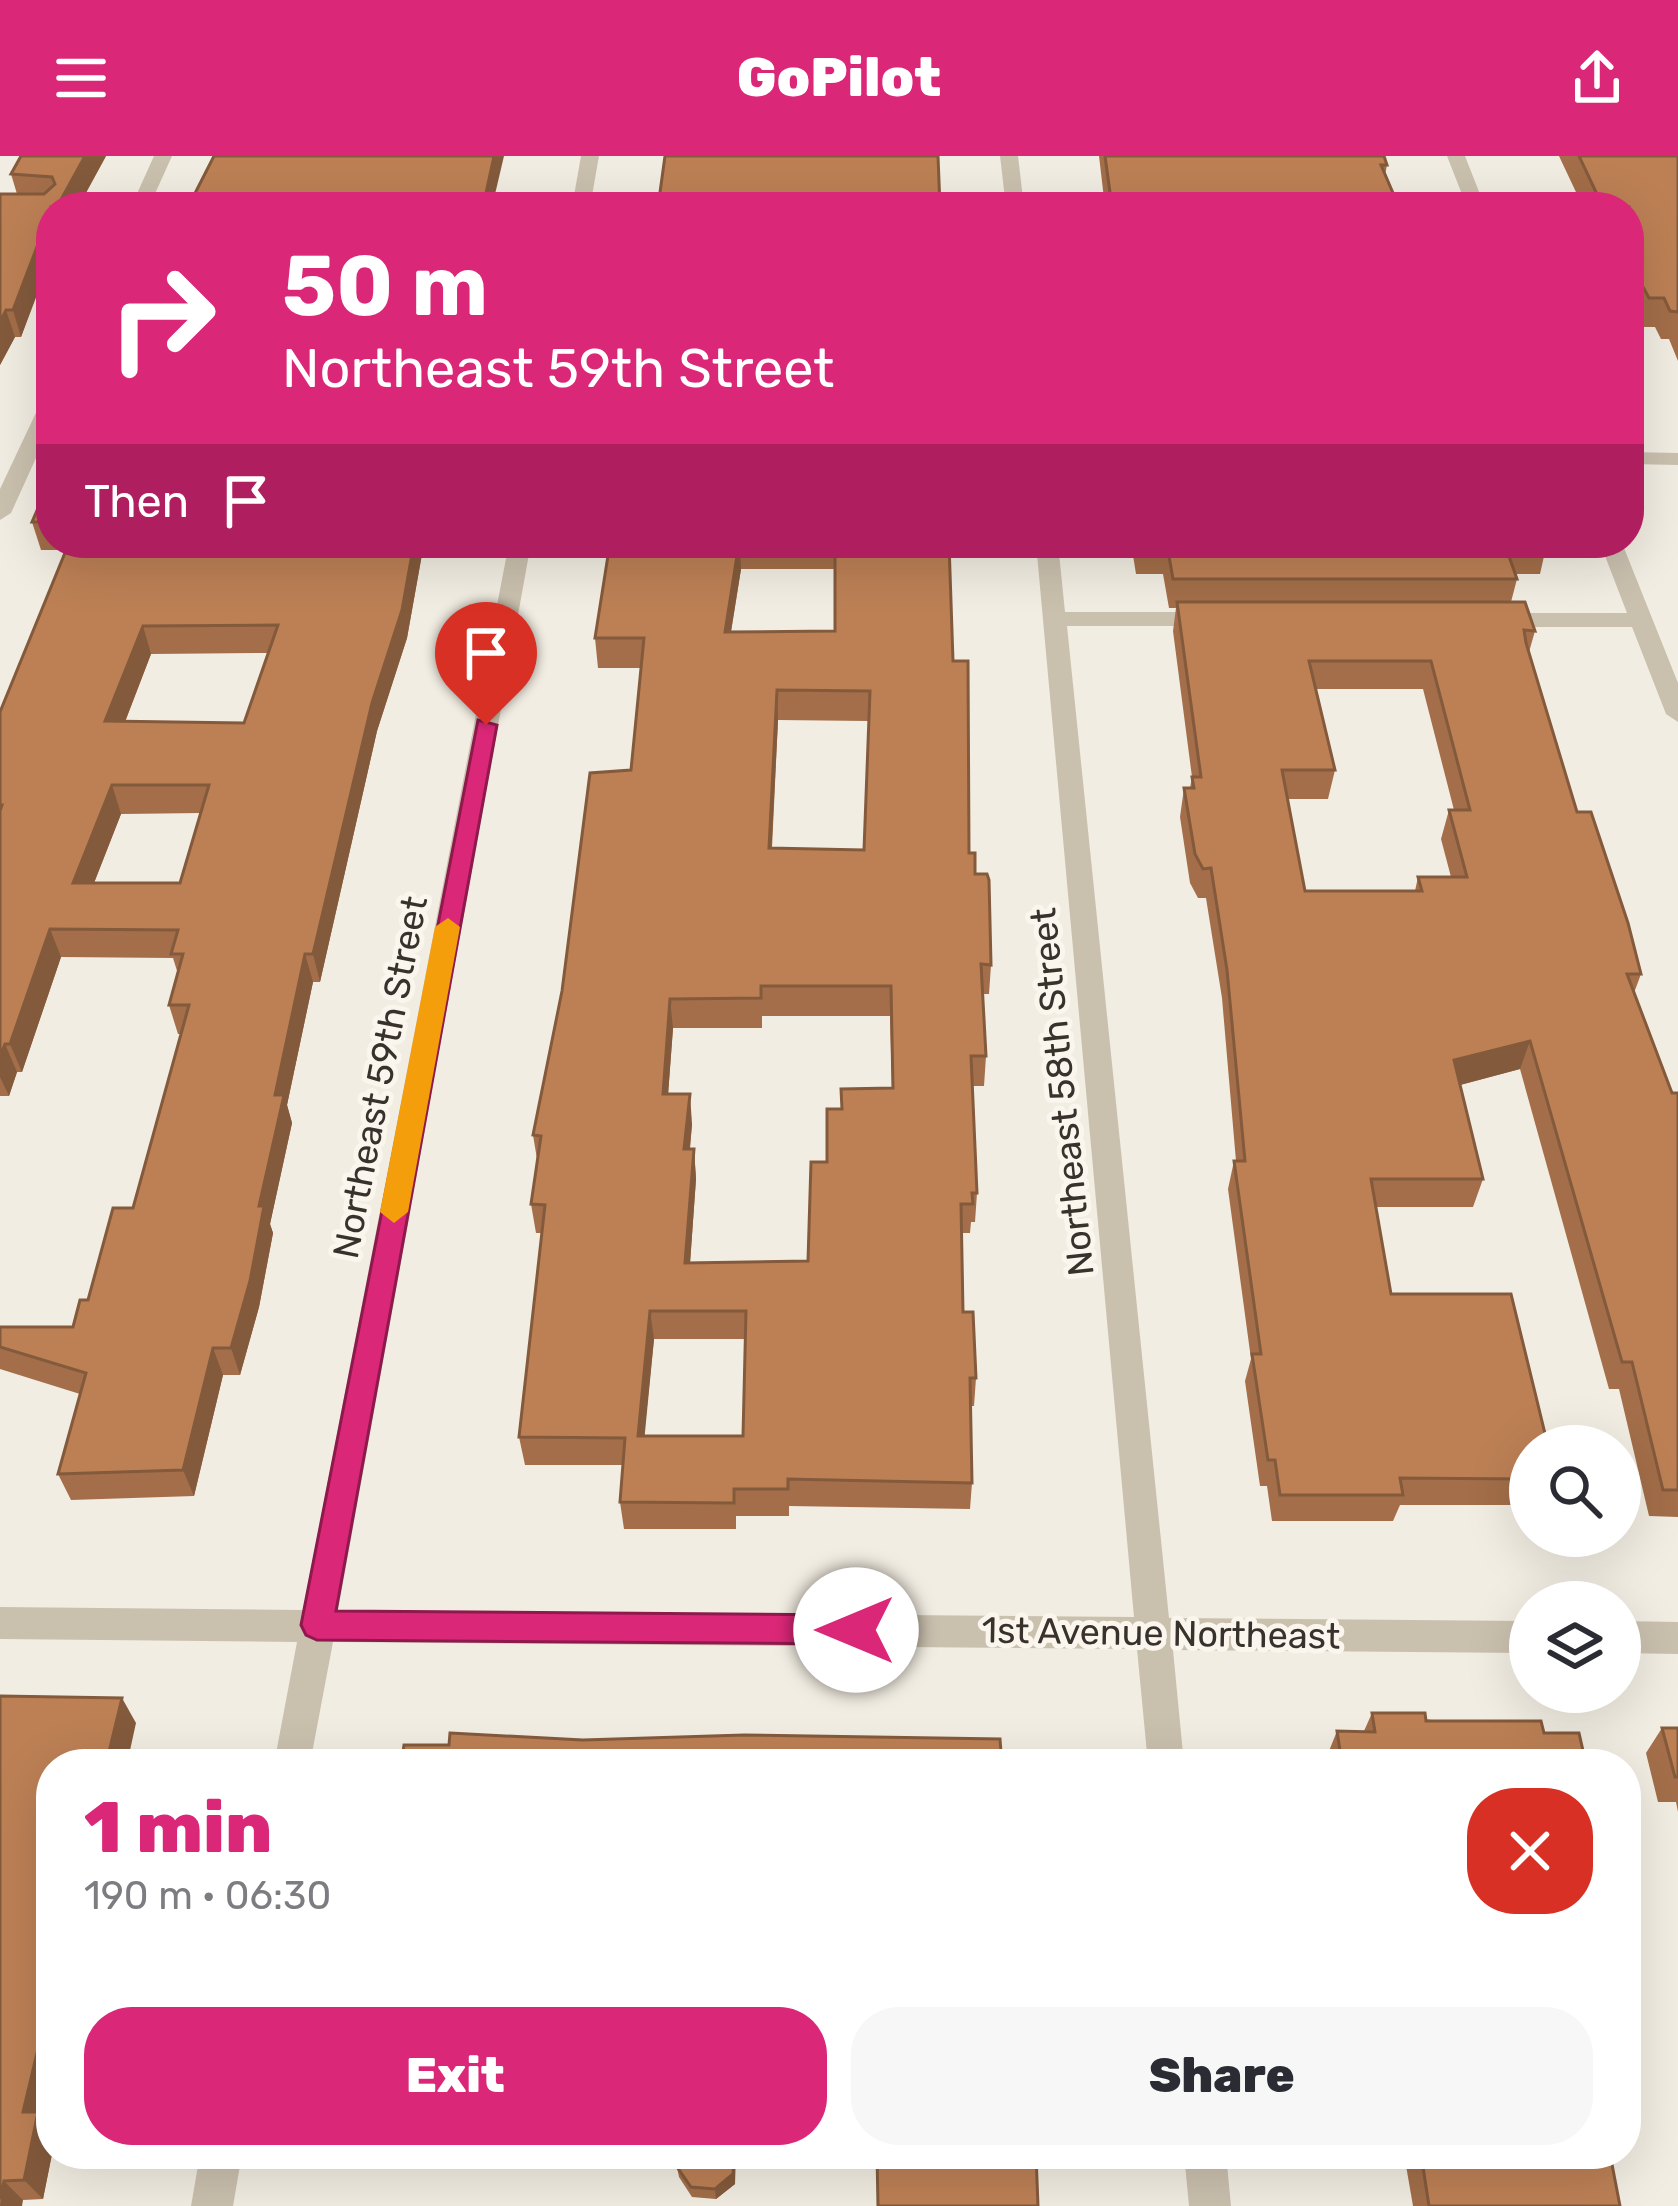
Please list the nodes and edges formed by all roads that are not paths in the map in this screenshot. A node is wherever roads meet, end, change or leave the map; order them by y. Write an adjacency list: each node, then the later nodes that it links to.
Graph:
1 (164, 156): 5 (street)
2 (590, 156): 6 (street)
3 (1009, 156): 7 (street)
4 (1456, 156): 8 (street)
5 (147, 192)
6 (583, 192)
7 (1013, 192)
8 (1470, 192)
9 (0, 444): 10 (street)
10 (36, 445)
11 (36, 453): 14 (street)
12 (1644, 458): 13 (street)
13 (1678, 459)
14 (0, 513)
15 (517, 558): 24 (street, Northeast 59th Street)
16 (1049, 558): 18 (street, Northeast 58th Street)
17 (1617, 558): 21 (street)
18 (1054, 619): 19 (street); 25 (street, Northeast 58th Street)
19 (1251, 620)
20 (1456, 620): 21 (street)
21 (1642, 620): 22 (street)
22 (1678, 714)
23 (0, 1623): 24 (street, 1st Avenue Northeast)
24 (317, 1625): 25 (street, 1st Avenue Northeast); 29 (street, Northeast 59th Street)
25 (1154, 1633): 26 (street, 1st Avenue Northeast); 30 (street, Northeast 58th Street)
26 (1509, 1637)
27 (1641, 1637): 28 (street)
28 (1678, 1638)
29 (295, 1749)
30 (1165, 1749)
31 (218, 2169): 33 (street)
32 (1206, 2169): 34 (street)
33 (212, 2206)
34 (1210, 2206)

